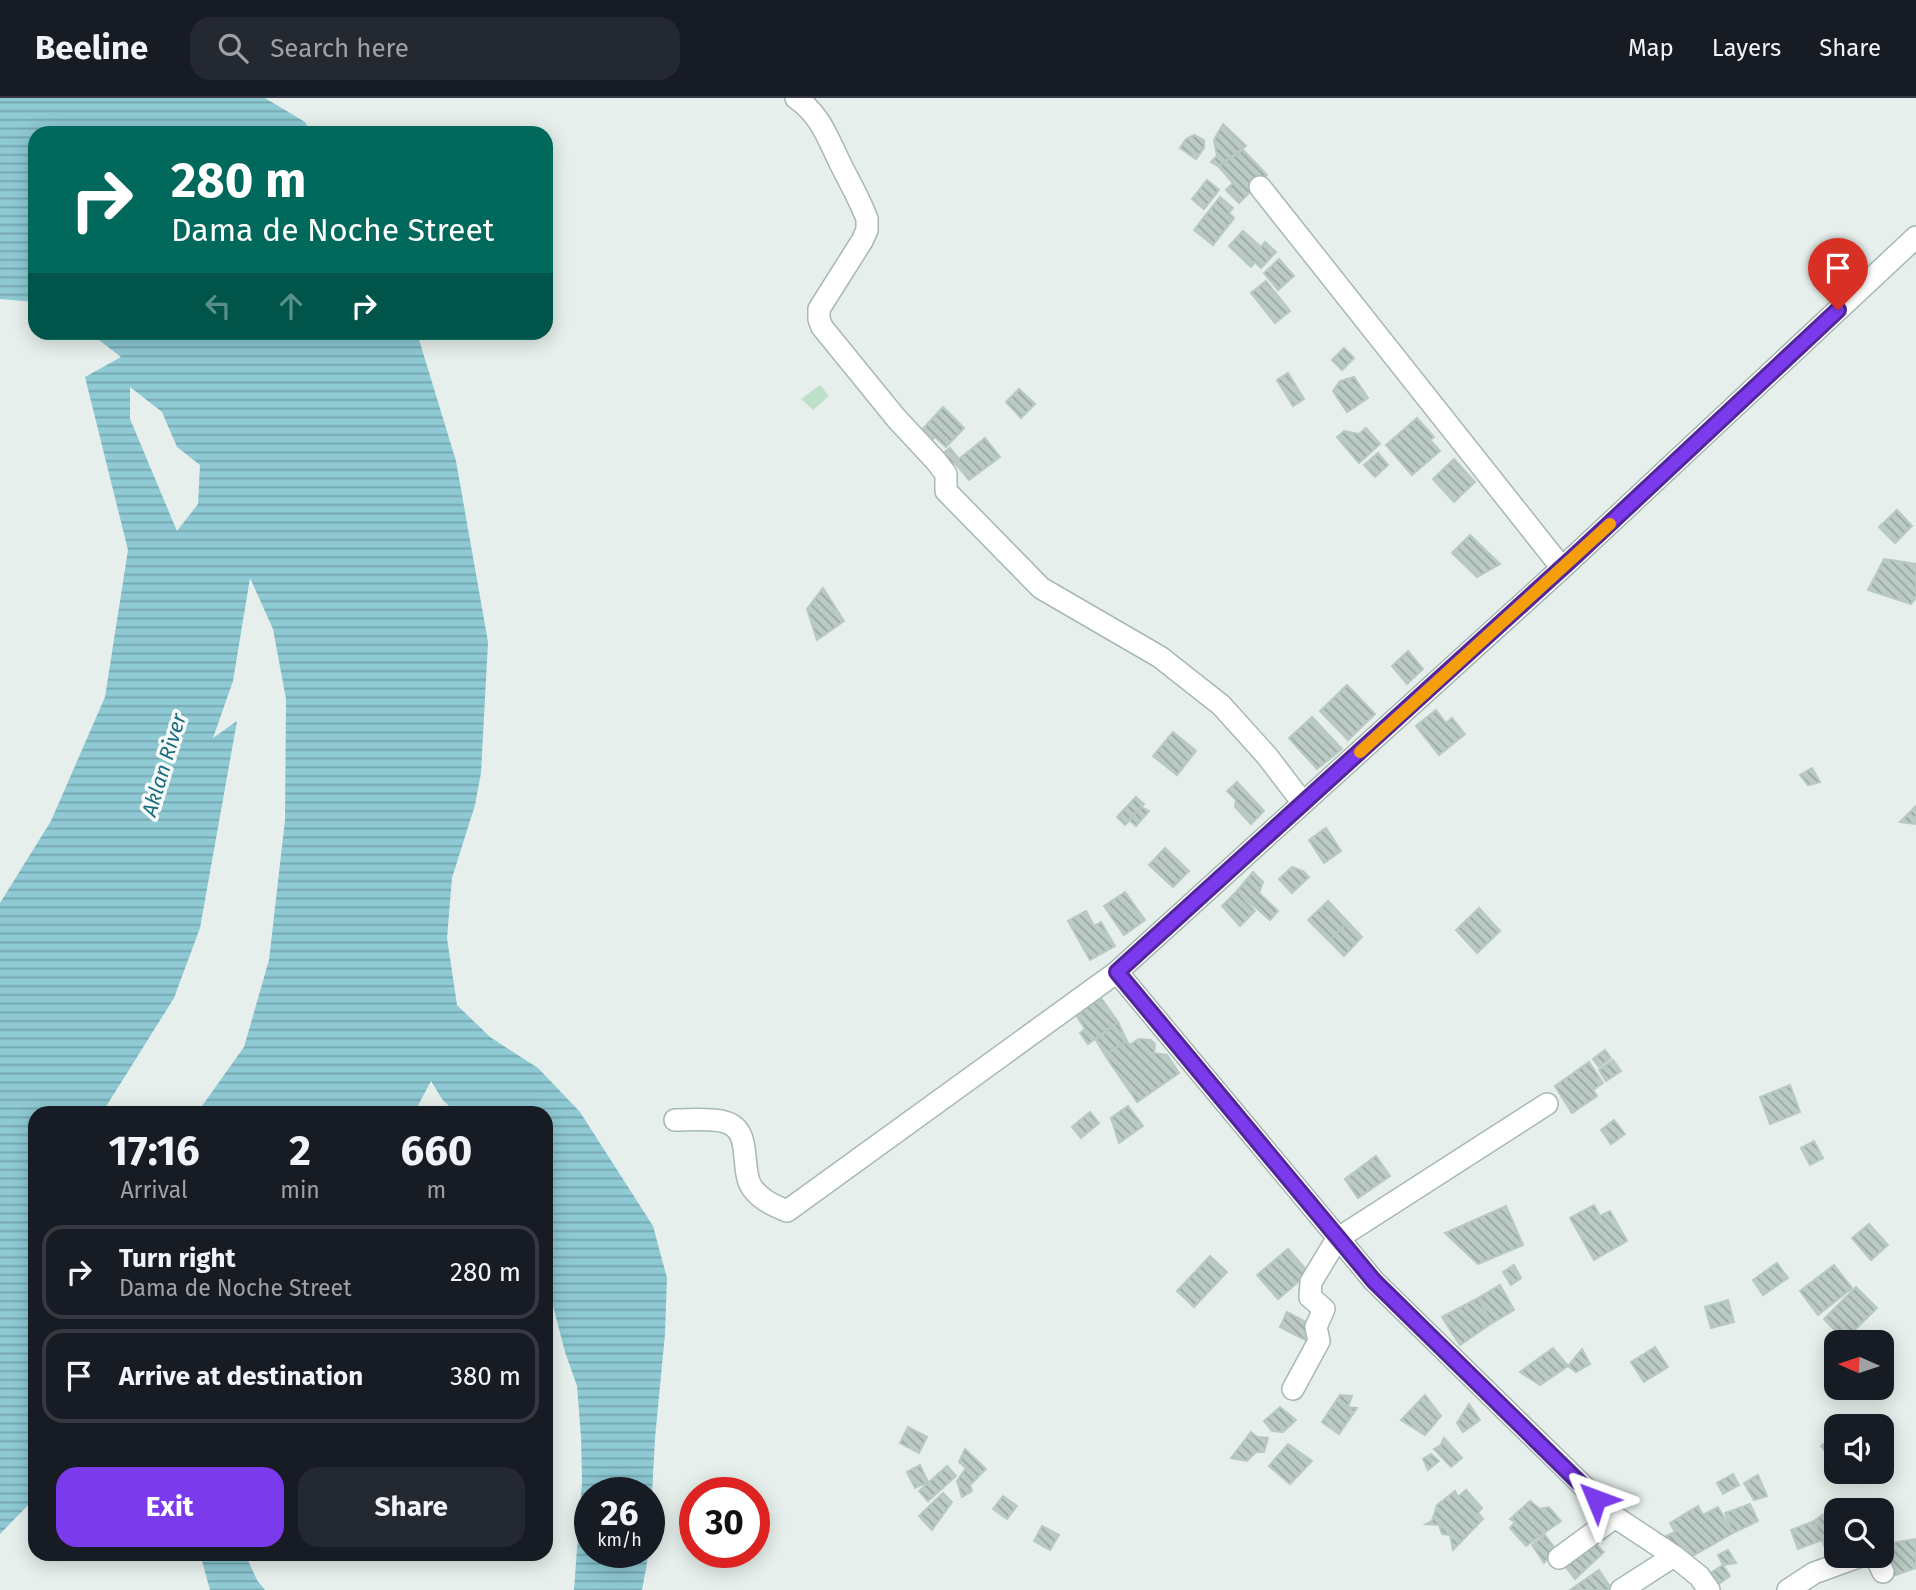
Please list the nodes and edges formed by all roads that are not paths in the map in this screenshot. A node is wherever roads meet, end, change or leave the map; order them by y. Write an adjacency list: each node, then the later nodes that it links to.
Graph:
1 (796, 98): 5 (street)
2 (1260, 187): 4 (street)
3 (1916, 237): 4 (street)
4 (1562, 568): 5 (street)
5 (1303, 803): 6 (street)
6 (1117, 972): 8 (street); 9 (street)
7 (1547, 1104): 9 (street)
8 (675, 1119)
9 (1338, 1239): 10 (street); 11 (street)
10 (1293, 1389)
11 (1615, 1517): 12 (street); 13 (street)
12 (1674, 1556): 15 (street); 16 (street)
13 (1559, 1558)
14 (1828, 1568): 17 (street)
15 (1621, 1590)
16 (1709, 1590)
17 (1788, 1590)

